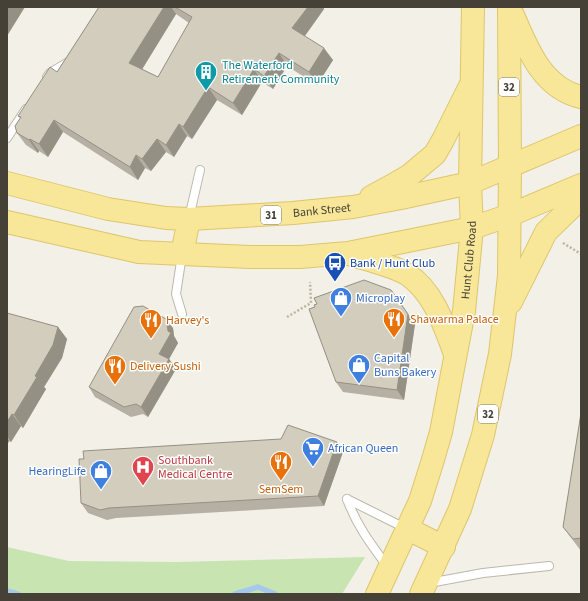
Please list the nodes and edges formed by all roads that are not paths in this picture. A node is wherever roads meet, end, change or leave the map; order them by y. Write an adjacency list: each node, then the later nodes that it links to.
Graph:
1 (472, 7): 4 (main road, Hunt Club Road)
2 (509, 7): 6 (main road); 10 (main road, 32)
3 (75, 58): 5 (lane)
4 (471, 84): 13 (main road, Hunt Club Road); 16 (main road)
5 (41, 86)
6 (581, 97)
7 (33, 99): 9 (lane)
8 (581, 136): 10 (main road, Bank Street / 31)
9 (7, 138)
10 (510, 166): 13 (main road, Bank Street / 31); 17 (main road, 32)
11 (200, 170): 18 (lane)
12 (7, 183): 18 (main road, Bank Street / 31)
13 (470, 183): 16 (main road, Bank Street / 31); 20 (main road, Hunt Club Road)
14 (581, 185): 17 (main road)
15 (581, 198): 24 (main road)
16 (353, 207): 18 (main road, Bank Street / 31)
17 (510, 215): 20 (main road); 24 (main road, 32)
18 (189, 219): 22 (main road)
19 (7, 222): 22 (main road)
20 (472, 228): 21 (main road); 25 (main road, Hunt Club Road)
21 (348, 253): 22 (main road); 25 (main road)
22 (182, 254): 23 (lane)
23 (182, 314)
24 (505, 316): 27 (main road, 32)
25 (455, 354): 26 (main road, Hunt Club Road)
26 (408, 529): 27 (main road); 29 (main road, Hunt Club Road); 29 (lane)
27 (444, 546): 30 (main road, 32)
28 (548, 566): 30 (lane)
29 (389, 569): 31 (main road, Hunt Club Road)
30 (424, 589)
31 (377, 594)

